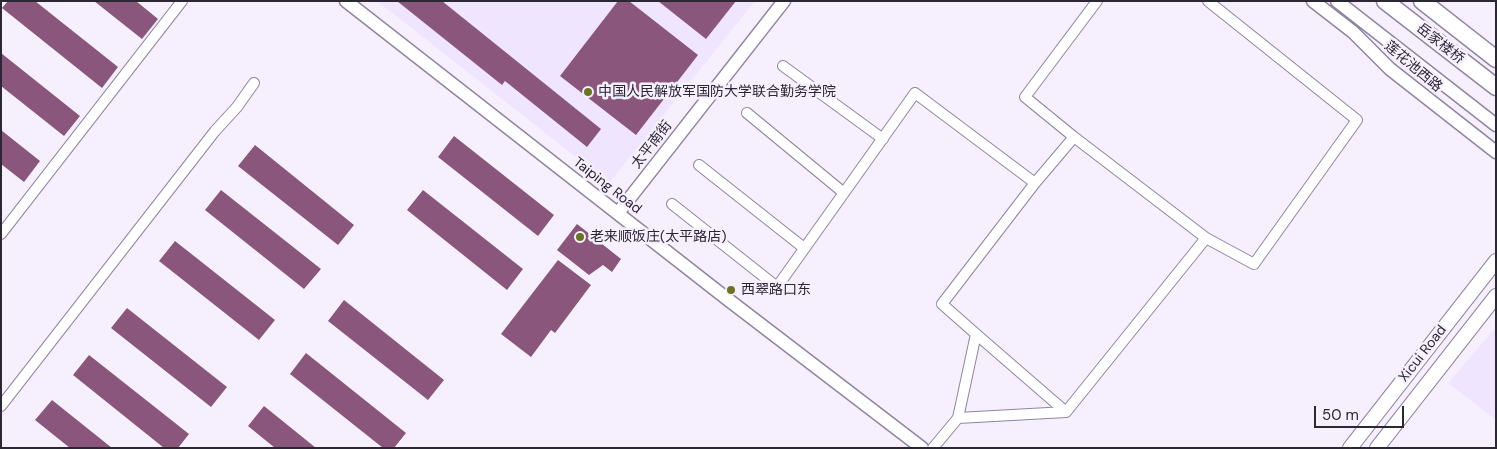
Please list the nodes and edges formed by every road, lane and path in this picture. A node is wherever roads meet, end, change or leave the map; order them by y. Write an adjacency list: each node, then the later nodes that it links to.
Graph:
1 (182, 1): 24 (street)
2 (346, 1): 23 (street, Taiping Road)
3 (784, 1): 23 (street, 太平南街)
4 (1097, 1): 16 (street)
5 (1208, 1): 25 (street)
6 (1313, 1): 18 (street, 莲花池西路)
7 (1337, 1): 15 (street, 莲花池西路)
8 (1385, 1): 13 (highway, 岳家楼桥)
9 (1422, 1): 10 (highway, 岳家楼桥)
10 (1496, 58)
11 (784, 66): 17 (street)
12 (254, 83): 30 (street)
13 (1496, 87)
14 (746, 113): 21 (street)
15 (1496, 125)
16 (1074, 137): 20 (street); 25 (street)
17 (882, 139): 20 (street); 21 (street)
18 (1496, 152)
19 (700, 165): 26 (street)
20 (1035, 183): 29 (street)
21 (844, 193): 26 (street)
22 (672, 204): 26 (street)
23 (618, 213): 33 (street, Taiping Road)
24 (1, 234)
25 (1206, 238): 31 (street)
26 (804, 248)
27 (1496, 261): 35 (main road, Xicui Road)
28 (1496, 296): 36 (main road, Xicui Road)
29 (976, 334): 31 (street); 32 (street)
30 (1, 406)
31 (1066, 412): 32 (street)
32 (958, 418): 34 (street)
33 (922, 448)
34 (933, 448)
35 (1350, 448)
36 (1377, 448)

